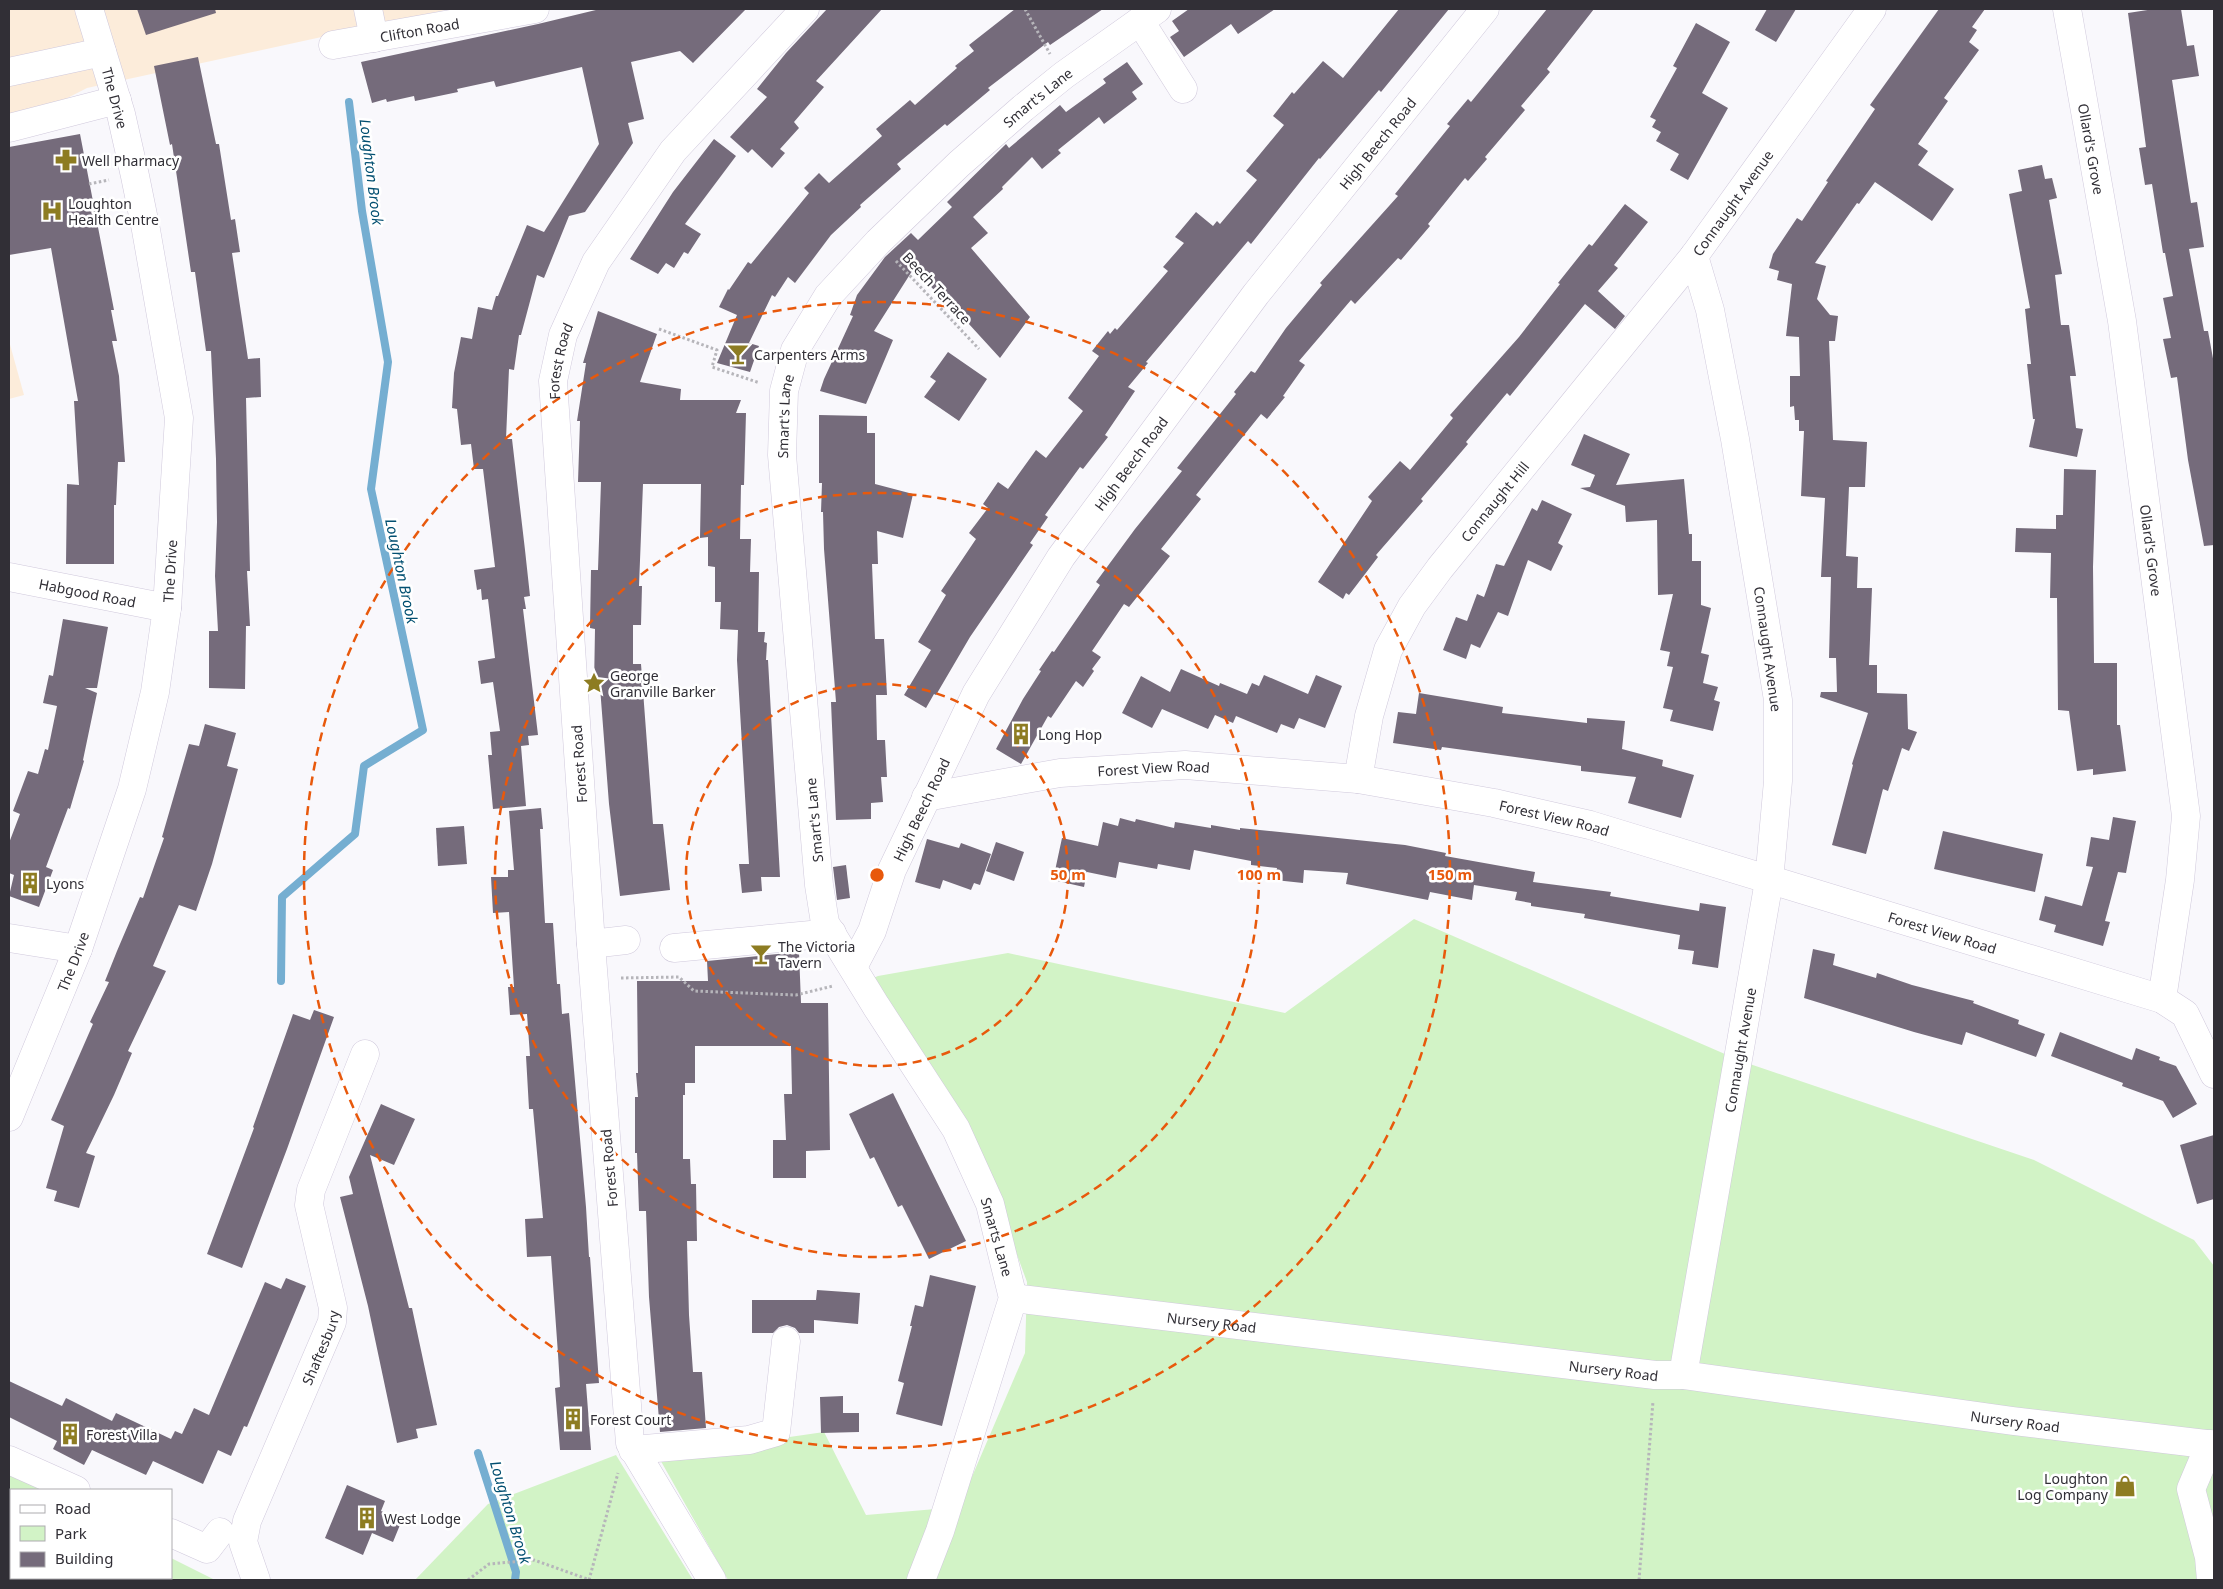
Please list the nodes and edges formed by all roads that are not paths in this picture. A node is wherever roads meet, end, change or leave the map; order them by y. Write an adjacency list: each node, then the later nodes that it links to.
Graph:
1 (89, 9): 12 (street, The Drive)
2 (368, 9): 10 (street)
3 (535, 9): 8 (street, Clifton Road)
4 (805, 9): 26 (street, Forest Road)
5 (1485, 9): 21 (street, High Beech Road)
6 (1872, 9): 17 (street, Connaught Avenue)
7 (2068, 9): 30 (street, Ollard's Grove)
8 (488, 13): 10 (street, Clifton Road)
9 (1148, 15): 14 (street); 23 (street, Smart's Lane)
10 (374, 38): 11 (street, Clifton Road)
11 (333, 45)
12 (102, 52): 13 (street); 15 (street, The Drive)
13 (9, 72)
14 (1183, 89)
15 (117, 100): 16 (street); 19 (street, The Drive)
16 (9, 128)
17 (1694, 256): 20 (street, Connaught Hill); 22 (street, Connaught Avenue)
18 (9, 577): 19 (street, Habgood Road)
19 (167, 608): 28 (street, The Drive)
20 (1358, 779): 21 (street, Forest View Road); 22 (street, Forest View Road)
21 (926, 797): 29 (street, High Beech Road)
22 (1769, 881): 30 (street, Forest View Road); 36 (street, Connaught Avenue)
23 (828, 928): 27 (street); 29 (street, Smarts Lane)
24 (9, 938): 28 (street)
25 (626, 940): 26 (street)
26 (591, 944): 38 (street, Forest Road)
27 (674, 948)
28 (78, 949): 33 (street, The Drive)
29 (856, 973): 34 (street, Smarts Lane)
30 (2162, 999): 32 (street)
31 (365, 1054): 43 (street, Shaftesbury)
32 (2214, 1074)
33 (9, 1117)
34 (1013, 1298): 36 (street, Nursery Road); 45 (street)
35 (786, 1341): 38 (street)
36 (1683, 1375): 37 (street, Nursery Road)
37 (2212, 1445): 46 (street)
38 (633, 1450): 44 (street, Forest Road)
39 (9, 1460): 40 (street)
40 (74, 1489)
41 (172, 1533): 42 (street)
42 (210, 1550)
43 (252, 1578)
44 (712, 1580)
45 (921, 1580)
46 (2211, 1580)

